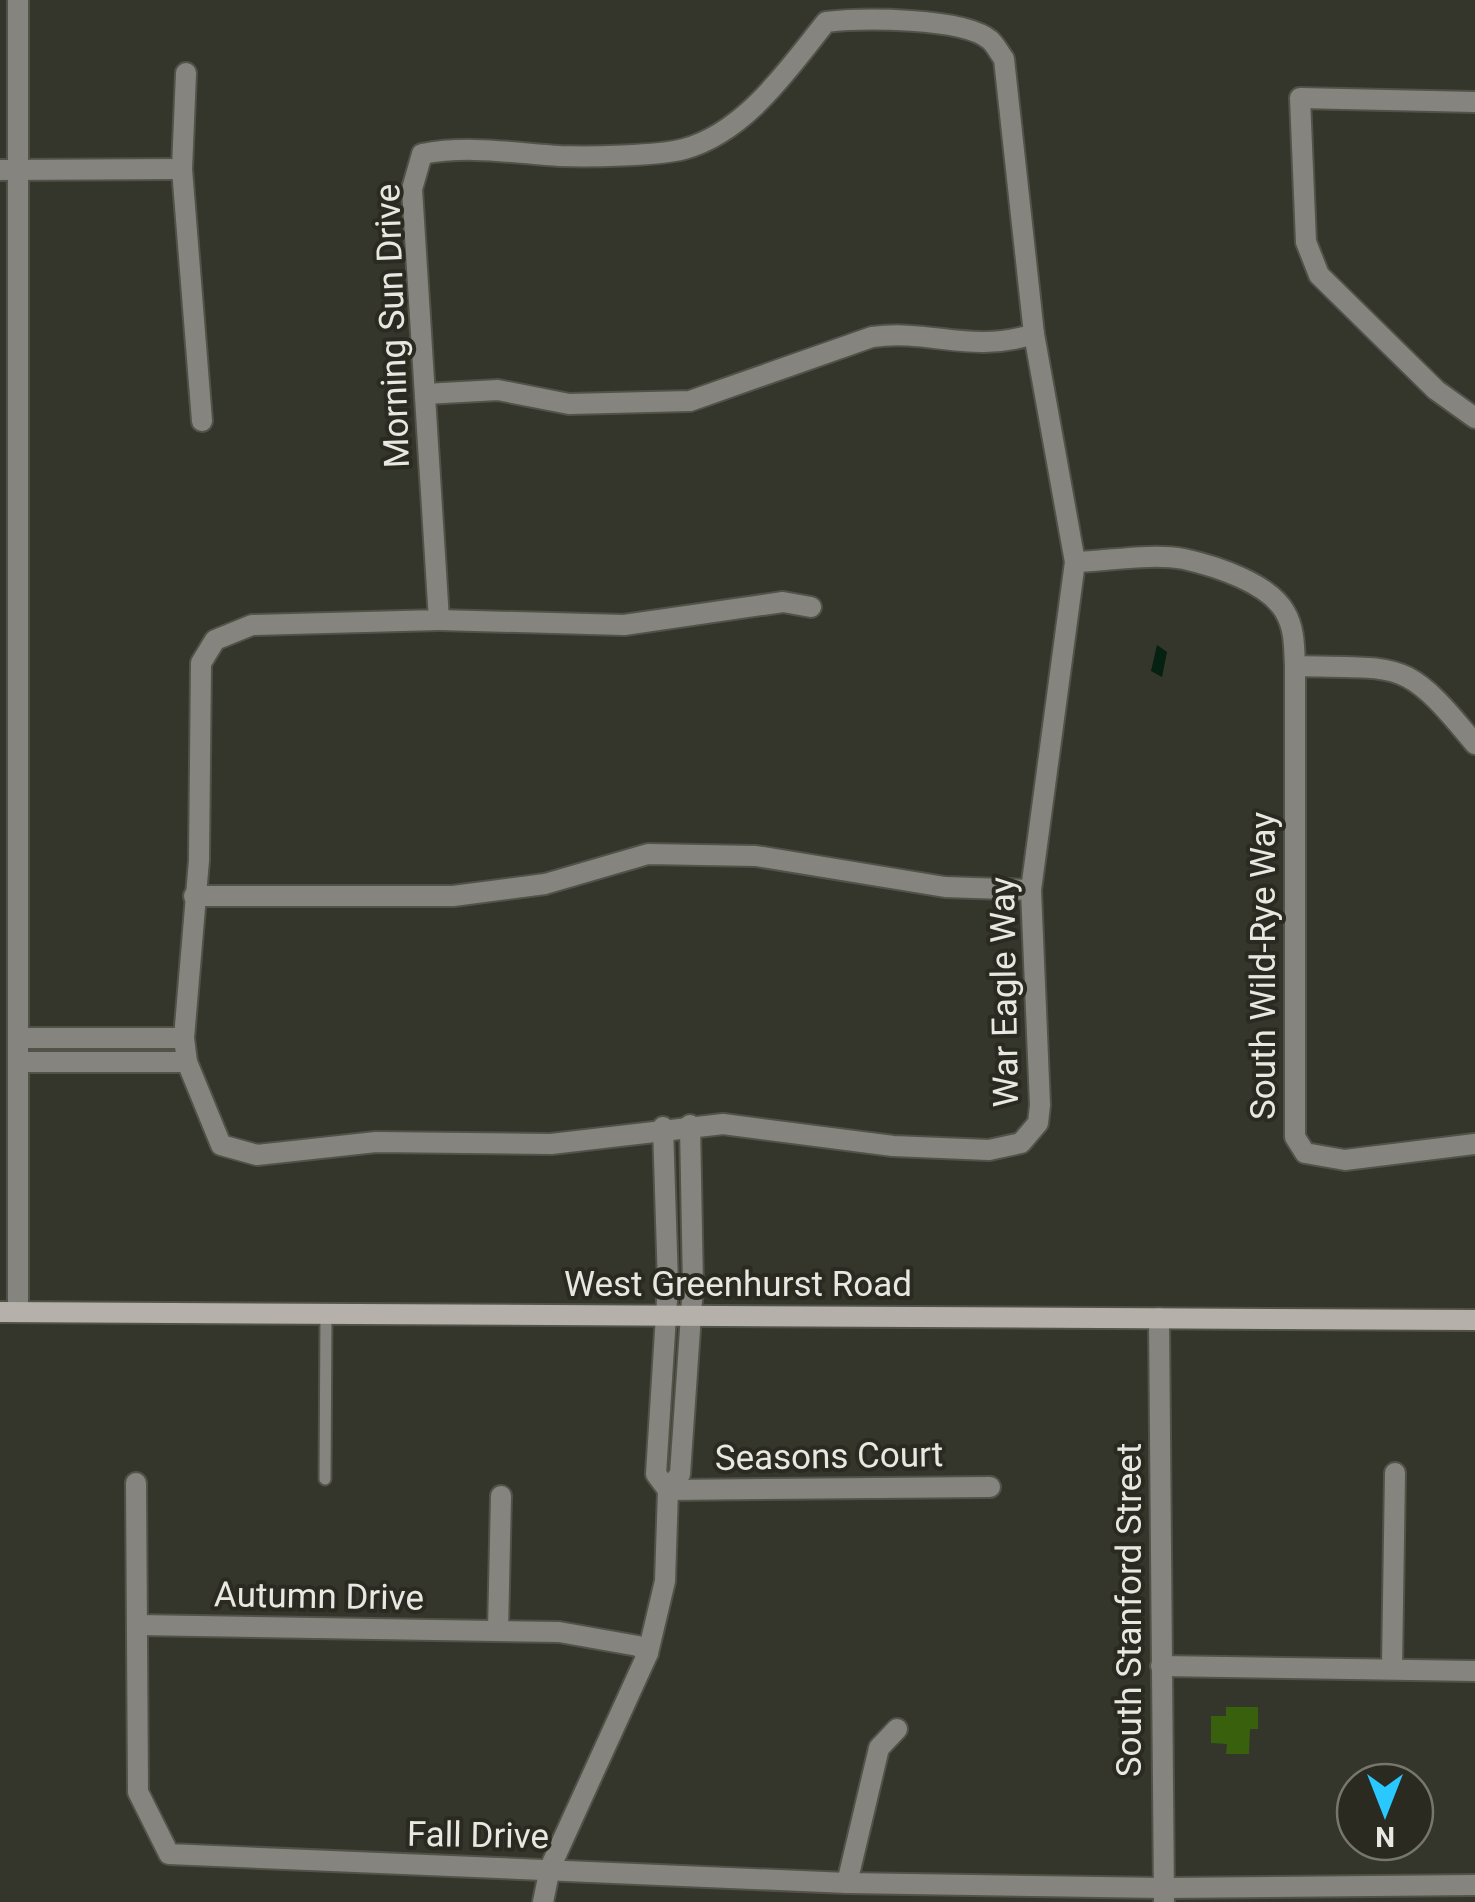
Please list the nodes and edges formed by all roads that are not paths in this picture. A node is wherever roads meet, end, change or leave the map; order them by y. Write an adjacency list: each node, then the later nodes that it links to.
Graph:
1 (18, 0): 5 (street)
2 (186, 73): 4 (street)
3 (1475, 102): 9 (street)
4 (182, 169): 5 (street); 10 (street)
5 (8, 170): 7 (street)
6 (1034, 334): 8 (street); 8 (street, Morning Sun Drive); 11 (street, Morning Sun Drive)
7 (8, 366): 18 (street)
8 (425, 394): 13 (street, Morning Sun Drive)
9 (1475, 418)
10 (202, 422)
11 (1075, 562): 14 (street); 16 (street, War Eagle Way)
12 (811, 607): 13 (street)
13 (439, 620): 17 (street)
14 (1295, 666): 15 (street); 24 (street, South Wild-Rye Way)
15 (1475, 744)
16 (1031, 890): 17 (street); 22 (street, War Eagle Way)
17 (194, 896): 19 (street)
18 (18, 1038): 19 (street); 20 (street)
19 (184, 1038): 21 (street)
20 (18, 1062): 21 (street); 25 (street)
21 (187, 1062): 23 (street, War Eagle Way)
22 (690, 1124): 23 (street, War Eagle Way); 28 (street)
23 (664, 1127): 27 (street)
24 (1475, 1144)
25 (9, 1312): 26 (main road, West Greenhurst Road)
26 (326, 1314): 27 (main road, West Greenhurst Road); 32 (lane)
27 (666, 1316): 28 (main road, West Greenhurst Road); 35 (street)
28 (691, 1316): 29 (main road, West Greenhurst Road); 35 (street)
29 (1160, 1318): 30 (main road, West Greenhurst Road); 40 (street, South Stanford Street)
30 (1475, 1320)
31 (1395, 1473): 41 (street)
32 (325, 1479)
33 (136, 1482): 37 (street, Fall Drive)
34 (990, 1487): 35 (street, Seasons Court)
35 (668, 1490): 39 (street)
36 (501, 1496): 38 (street)
37 (138, 1625): 38 (street, Autumn Drive); 44 (street, Fall Drive)
38 (498, 1631): 39 (street, Autumn Drive)
39 (648, 1653): 44 (street)
40 (1161, 1666): 41 (street); 47 (street, South Stanford Street)
41 (1392, 1667): 42 (street)
42 (1475, 1671)
43 (897, 1729): 45 (street)
44 (550, 1868): 45 (street, Fall Drive); 48 (street)
45 (847, 1883): 47 (street, Fall Drive)
46 (1475, 1885): 47 (street, Fall Drive)
47 (1164, 1895)
48 (543, 1902)

